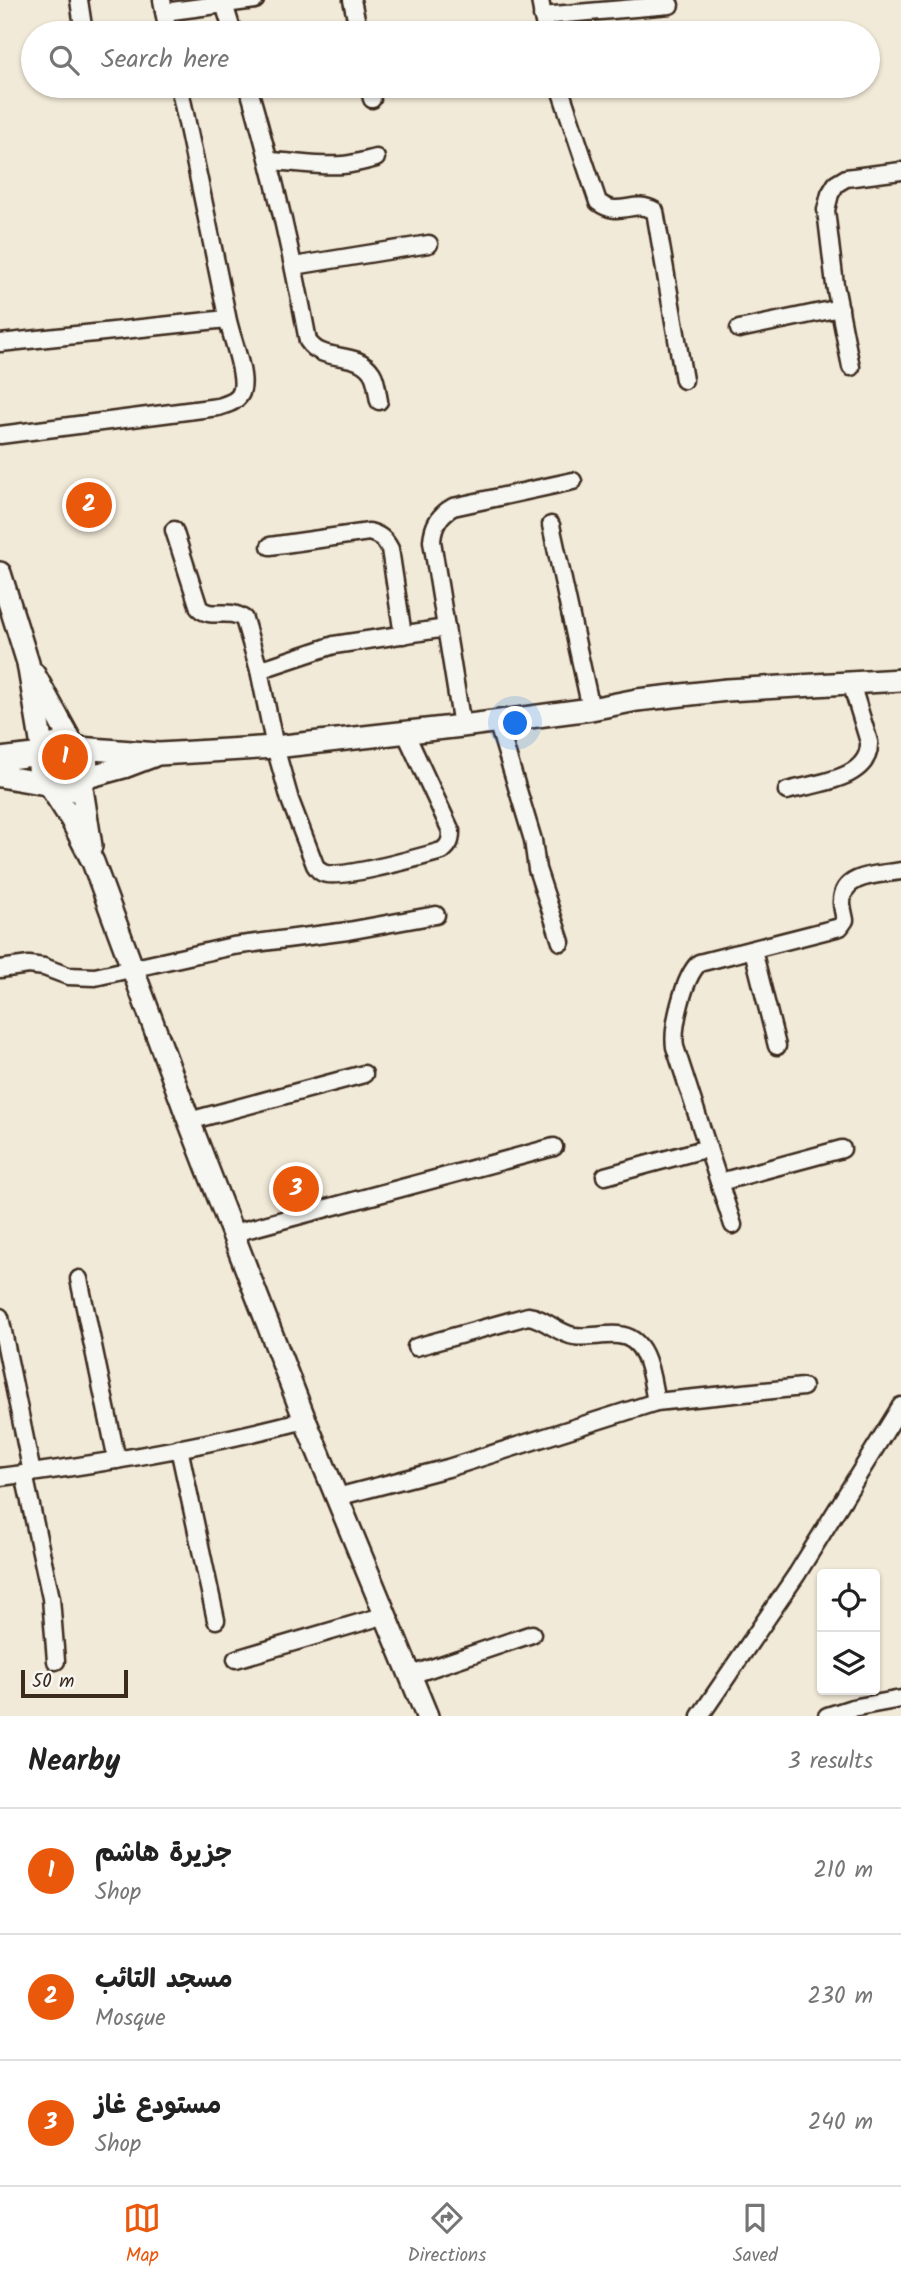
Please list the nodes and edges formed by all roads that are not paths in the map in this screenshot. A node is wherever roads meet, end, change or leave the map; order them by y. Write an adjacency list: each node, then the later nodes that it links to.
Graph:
1 (79, 0): 8 (street)
2 (254, 0): 4 (street)
3 (352, 0): 10 (street)
4 (224, 4): 6 (street); 9 (street)
5 (670, 5): 7 (street)
6 (163, 6)
7 (541, 8)
8 (82, 21)
9 (229, 21)
10 (356, 21)
11 (182, 98): 20 (street)
12 (252, 98): 15 (street)
13 (563, 98): 24 (street)
14 (376, 158): 15 (street)
15 (270, 161): 18 (street)
16 (901, 171): 19 (street)
17 (429, 244): 18 (street)
18 (294, 266): 25 (street)
19 (840, 308): 21 (street); 23 (street)
20 (227, 319): 22 (street); 26 (street)
21 (740, 329)
22 (0, 343)
23 (851, 367)
24 (684, 380)
25 (379, 401)
26 (0, 435)
27 (573, 481): 32 (street)
28 (551, 525): 38 (street)
29 (174, 530): 35 (street)
30 (270, 545): 33 (street)
31 (0, 573): 34 (main road)
32 (446, 628): 33 (street); 40 (street)
33 (403, 635): 35 (street)
34 (28, 663): 42 (main road); 44 (main road)
35 (259, 670): 43 (street)
36 (901, 681): 37 (main road)
37 (852, 683): 38 (main road); 50 (street)
38 (591, 709): 39 (main road)
39 (497, 721): 40 (main road); 54 (street)
40 (462, 726): 41 (main road)
41 (405, 732): 43 (main road); 43 (street)
42 (75, 746): 44 (main road); 45 (main road); 48 (main road)
43 (275, 747): 45 (main road)
44 (42, 754): 46 (main road); 49 (main road)
45 (159, 754): 48 (main road)
46 (0, 759)
47 (0, 776): 49 (main road)
48 (82, 780): 49 (main road); 51 (main road)
49 (49, 786): 51 (main road)
50 (787, 791)
51 (93, 862): 56 (main road)
52 (901, 871): 55 (street)
53 (436, 915): 56 (street)
54 (561, 942)
55 (753, 950): 58 (street); 62 (street)
56 (133, 968): 57 (street); 60 (main road)
57 (0, 969)
58 (777, 1046)
59 (364, 1074): 60 (street)
60 (189, 1121): 67 (main road)
61 (554, 1147): 67 (street)
62 (708, 1148): 64 (street); 65 (street)
63 (842, 1149): 65 (street)
64 (605, 1177)
65 (720, 1182): 66 (street)
66 (733, 1224)
67 (234, 1233): 74 (main road)
68 (79, 1279): 76 (street)
69 (0, 1317): 77 (street)
70 (416, 1348): 72 (street)
71 (803, 1387): 72 (street)
72 (656, 1402): 79 (street)
73 (901, 1406): 88 (street)
74 (305, 1420): 75 (street); 79 (main road)
75 (179, 1448): 76 (street); 81 (street)
76 (117, 1460): 77 (street)
77 (28, 1474): 78 (street); 84 (street)
78 (0, 1477)
79 (337, 1497): 80 (main road)
80 (386, 1615): 83 (street); 85 (main road)
81 (216, 1620)
82 (532, 1634): 85 (street)
83 (236, 1659)
84 (56, 1661)
85 (411, 1675): 87 (main road)
86 (901, 1699): 89 (street)
87 (427, 1716)
88 (700, 1716)
89 (830, 1716)

